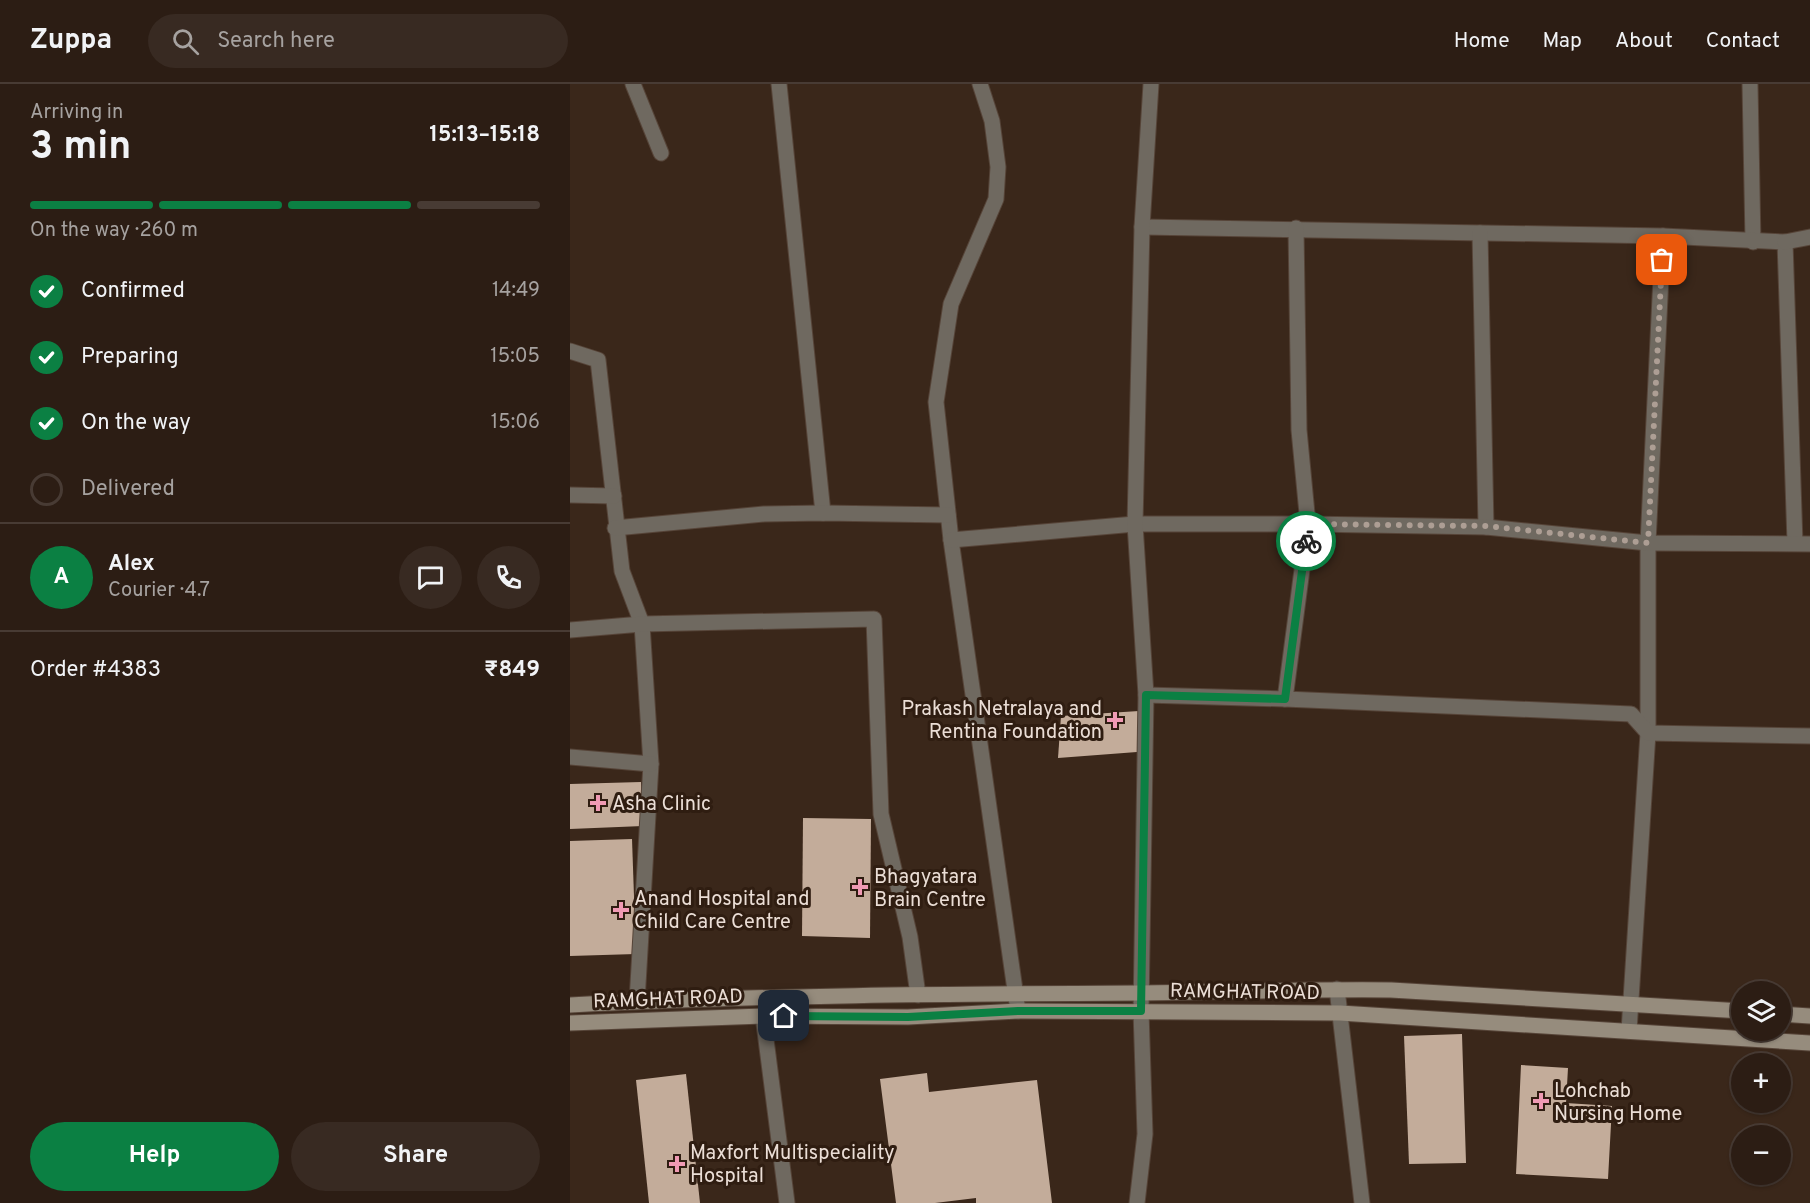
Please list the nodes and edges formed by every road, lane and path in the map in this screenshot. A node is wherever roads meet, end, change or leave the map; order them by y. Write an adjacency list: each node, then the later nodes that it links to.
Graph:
1 (633, 84): 6 (street)
2 (778, 84): 17 (street)
3 (980, 84): 18 (street)
4 (1150, 84): 7 (street)
5 (1750, 84): 12 (street)
6 (661, 153)
7 (1142, 227): 8 (street); 19 (street)
8 (1296, 228): 9 (street); 20 (street)
9 (1480, 232): 10 (street); 21 (street)
10 (1663, 236): 12 (street); 24 (street)
11 (1810, 237): 13 (street)
12 (1753, 242): 13 (street)
13 (1785, 242): 25 (street)
14 (570, 351): 16 (street)
15 (570, 495): 16 (street)
16 (614, 496): 22 (street)
17 (823, 513): 18 (street); 22 (street)
18 (948, 515): 23 (street)
19 (1135, 524): 20 (street); 23 (street); 28 (street)
20 (1308, 524): 21 (street); 29 (street)
21 (1486, 526): 24 (street)
22 (615, 528): 26 (street)
23 (951, 540): 35 (street)
24 (1648, 543): 25 (street); 30 (street)
25 (1803, 543)
26 (642, 624): 27 (street); 33 (street); 37 (street)
27 (570, 630)
28 (1146, 695): 29 (street); 36 (street)
29 (1285, 699): 30 (street)
30 (1648, 733): 31 (street); 39 (street)
31 (1810, 736)
32 (570, 757): 33 (street)
33 (651, 764): 38 (street)
34 (1337, 989): 36 (main road, RAMGHAT ROAD); 39 (main road, RAMGHAT ROAD); 44 (street)
35 (1016, 992): 36 (main road, RAMGHAT ROAD); 37 (main road, RAMGHAT ROAD); 42 (street)
36 (1141, 993): 43 (street)
37 (918, 995): 38 (main road, RAMGHAT ROAD)
38 (637, 1001): 40 (main road, RAMGHAT ROAD)
39 (1631, 1003): 41 (main road, RAMGHAT ROAD); 49 (street)
40 (570, 1005)
41 (1731, 1010)
42 (1018, 1011): 43 (main road, RAMGHAT ROAD); 46 (main road, RAMGHAT ROAD)
43 (1141, 1011): 44 (main road, RAMGHAT ROAD); 52 (street)
44 (1340, 1013): 49 (main road, RAMGHAT ROAD); 53 (street)
45 (1791, 1015): 47 (main road)
46 (763, 1016): 48 (main road, RAMGHAT ROAD); 51 (street)
47 (1810, 1016)
48 (570, 1023)
49 (1629, 1031): 50 (main road, RAMGHAT ROAD)
50 (1810, 1043)
51 (787, 1203)
52 (1137, 1203)
53 (1362, 1203)

